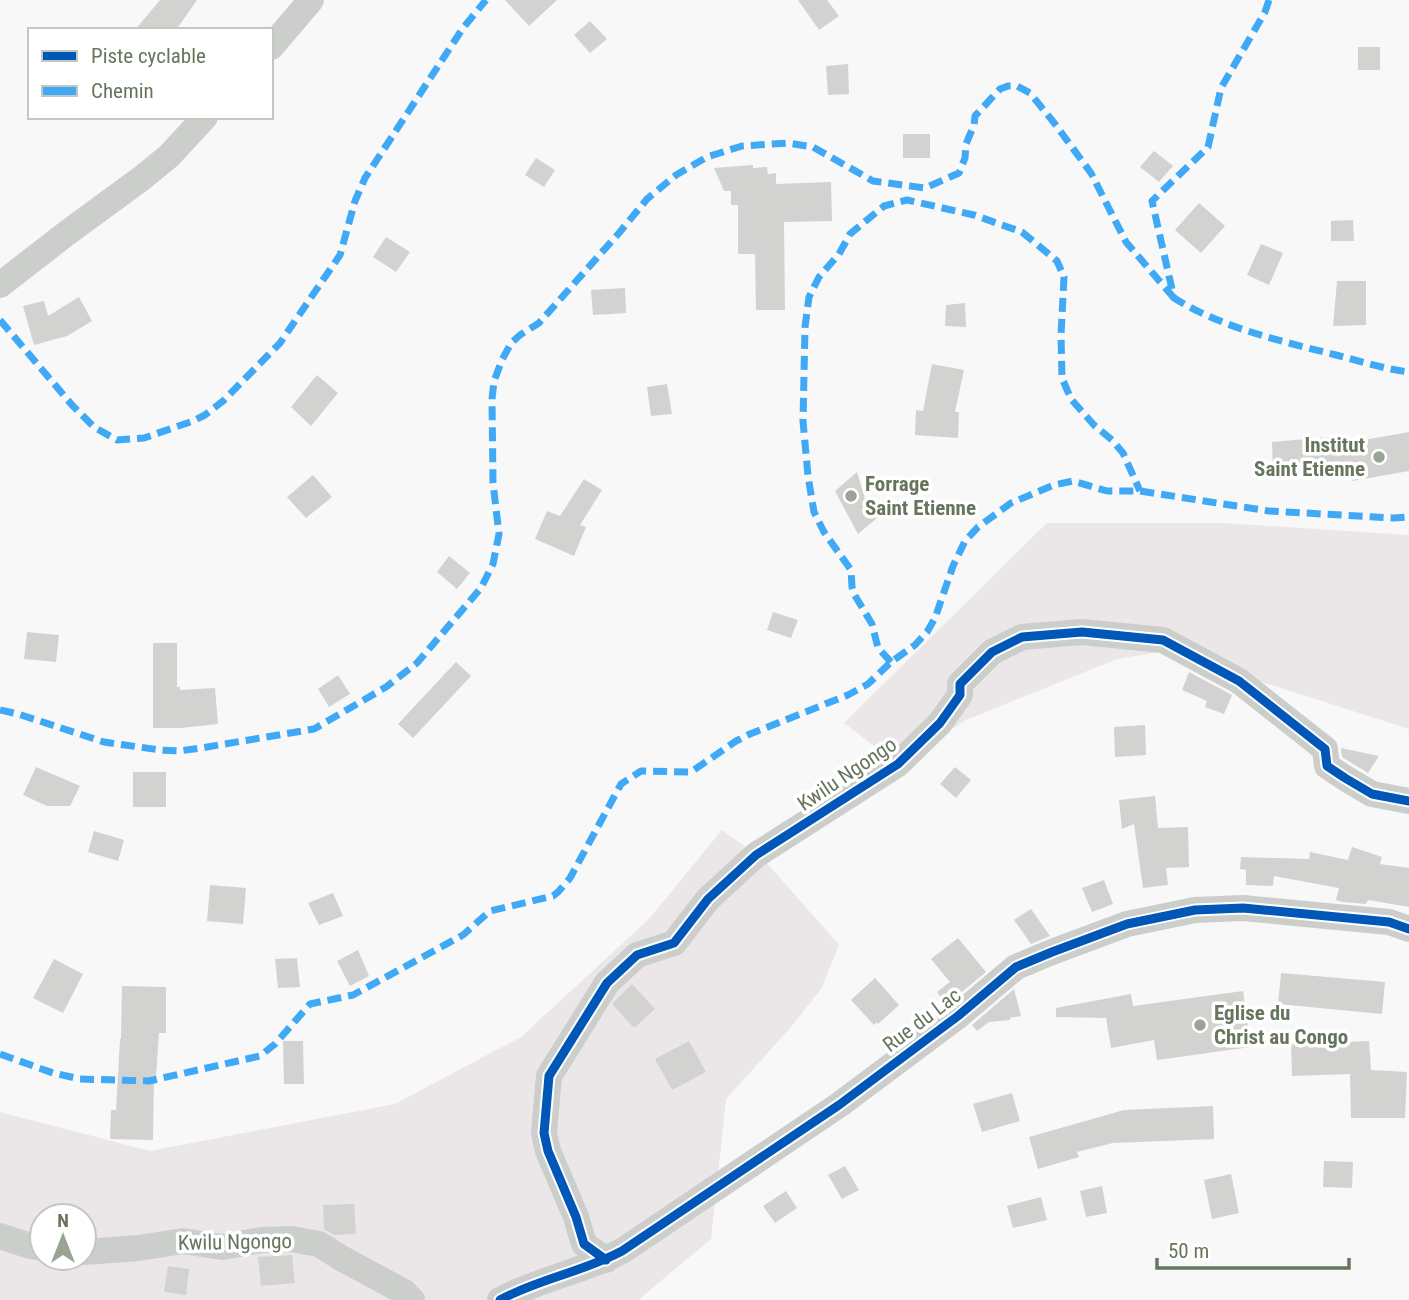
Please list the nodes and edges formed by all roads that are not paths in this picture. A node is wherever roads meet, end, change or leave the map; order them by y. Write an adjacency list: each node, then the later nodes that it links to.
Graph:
1 (311, 0): 2 (street)
2 (273, 45)
3 (203, 119): 4 (street)
4 (0, 285)
5 (1409, 801): 10 (street, Kwilu Ngongo)
6 (1409, 929): 10 (street, Rue du Lac)
7 (0, 1236): 8 (street)
8 (28, 1244)
9 (98, 1251): 11 (street, Kwilu Ngongo)
10 (606, 1260): 12 (street, Rue du Lac)
11 (412, 1300)
12 (499, 1300)

